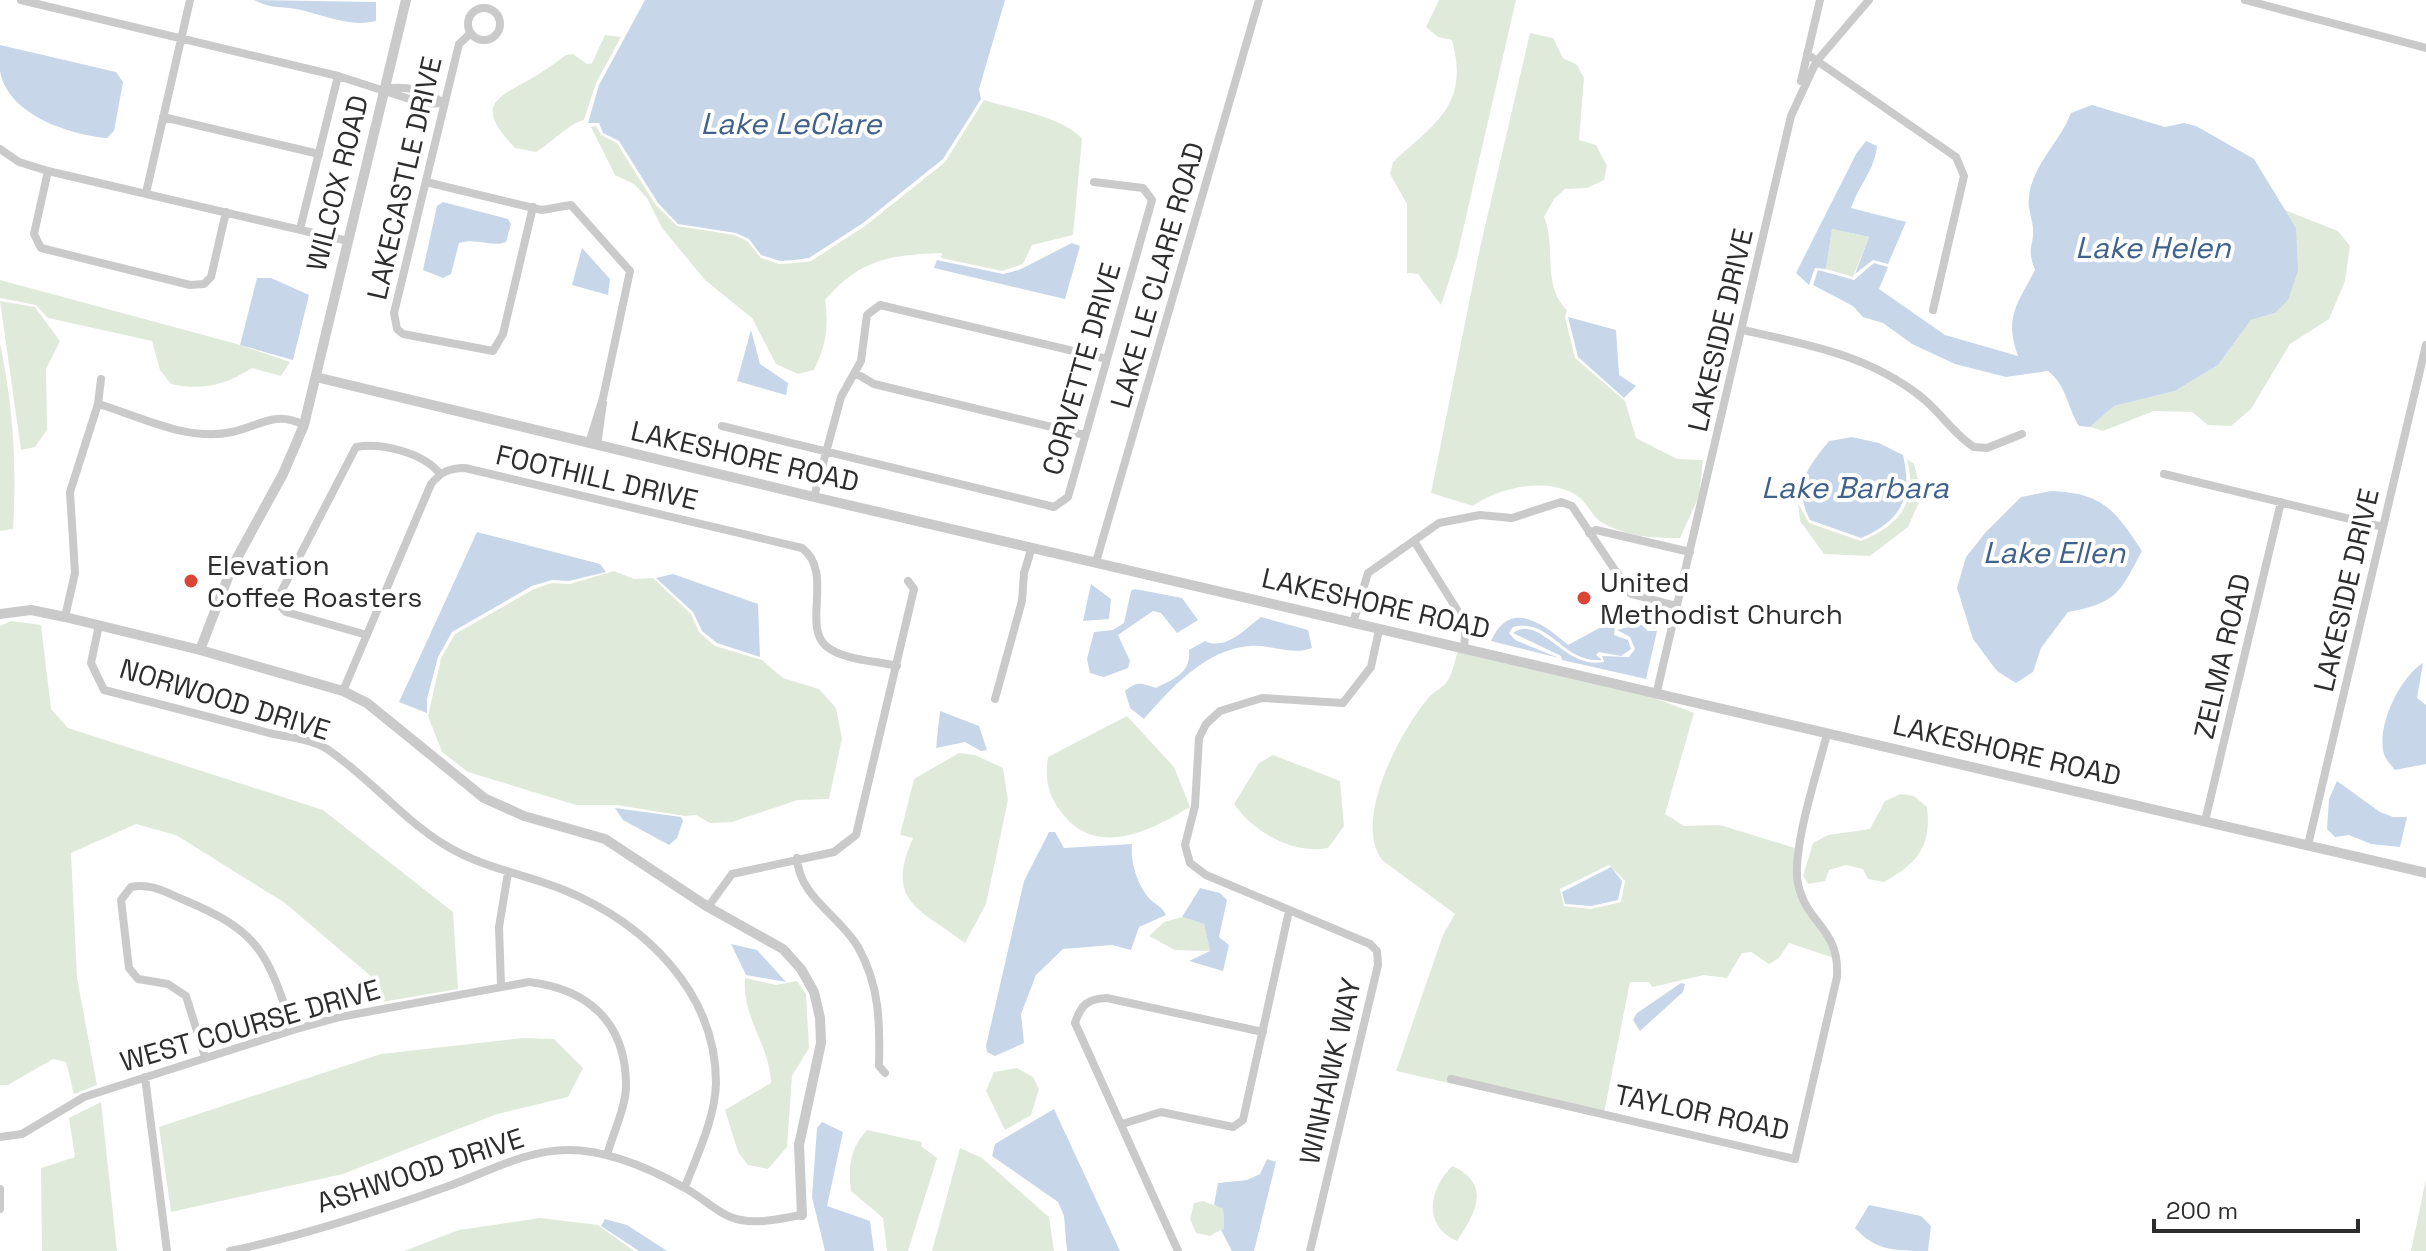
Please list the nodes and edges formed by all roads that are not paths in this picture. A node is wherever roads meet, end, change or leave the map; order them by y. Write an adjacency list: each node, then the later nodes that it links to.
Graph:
1 (21, 0): 9 (street)
2 (190, 0): 9 (street)
3 (406, 0): 14 (street, WILCOX ROAD)
4 (1259, 0): 51 (street, LAKE LE CLARE ROAD)
5 (1820, 0): 11 (street)
6 (1869, 0): 12 (street, LAKESIDE DRIVE)
7 (2245, 0): 10 (street)
8 (471, 33): 16 (street, LAKECASTLE DRIVE)
9 (181, 38): 13 (street); 17 (street)
10 (2426, 48)
11 (1807, 54): 12 (street); 15 (street)
12 (1816, 62): 15 (street, LAKESIDE DRIVE); 28 (street)
13 (338, 76): 14 (street); 19 (street)
14 (385, 89): 16 (street); 27 (street, WILCOX ROAD)
15 (1799, 95): 29 (street, LAKESIDE DRIVE)
16 (444, 103): 21 (street, LAKECASTLE DRIVE)
17 (163, 117): 19 (street); 23 (street)
18 (0, 149): 20 (street)
19 (319, 154): 26 (street)
20 (48, 171): 23 (street); 25 (street)
21 (426, 182): 24 (street); 24 (street, LAKECASTLE DRIVE)
22 (1094, 182): 31 (street, CORVETTE DRIVE)
23 (146, 193): 25 (street)
24 (533, 207): 40 (street)
25 (226, 212): 26 (street)
26 (300, 229): 27 (street)
27 (348, 241): 33 (street, WILCOX ROAD)
28 (1933, 310)
29 (1743, 330): 38 (street); 50 (street, LAKESIDE DRIVE)
30 (2426, 345): 46 (street, LAKESIDE DRIVE)
31 (1107, 359): 32 (street); 39 (street, CORVETTE DRIVE)
32 (857, 374): 39 (street); 41 (street)
33 (316, 377): 36 (street, WILCOX ROAD); 40 (street, LAKESHORE ROAD)
34 (101, 379): 35 (street)
35 (98, 404): 36 (street); 55 (street)
36 (304, 425): 61 (street, WILCOX ROAD)
37 (722, 426): 41 (street, CORVETTE DRIVE)
38 (2022, 434)
39 (1085, 435): 41 (street, CORVETTE DRIVE)
40 (593, 444): 44 (street, LAKESHORE ROAD)
41 (826, 452): 44 (street)
42 (440, 474): 59 (street); 59 (street); 62 (street, FOOTHILL DRIVE)
43 (2164, 474): 45 (street)
44 (814, 497): 49 (street, LAKESHORE ROAD)
45 (2281, 502): 46 (street); 67 (street, ZELMA ROAD)
46 (2383, 527): 68 (street, LAKESIDE DRIVE)
47 (1589, 533): 48 (street); 50 (street); 53 (street)
48 (1414, 541): 56 (street); 60 (street)
49 (1032, 547): 51 (street, LAKESHORE ROAD); 65 (street)
50 (1690, 552): 53 (street, LAKESIDE DRIVE)
51 (1096, 562): 56 (street, LAKESHORE ROAD)
52 (908, 581): 62 (street)
53 (1677, 606): 64 (street, LAKESIDE DRIVE)
54 (0, 614): 55 (street)
55 (65, 617): 57 (street)
56 (1353, 623): 58 (street, LAKESHORE ROAD)
57 (99, 625): 61 (street); 70 (street, NORWOOD DRIVE)
58 (1379, 630): 60 (street, LAKESHORE ROAD); 73 (street, WINHAWK WAY)
59 (367, 635): 63 (street)
60 (1464, 648): 64 (street, LAKESHORE ROAD)
61 (200, 650): 63 (street)
62 (897, 666): 69 (street)
63 (343, 691): 72 (street)
64 (1657, 691): 66 (street, LAKESHORE ROAD)
65 (995, 699)
66 (1827, 734): 67 (street, LAKESHORE ROAD); 80 (street, TAYLOR ROAD)
67 (2205, 821): 68 (street, LAKESHORE ROAD)
68 (2308, 845): 71 (street, LAKESHORE ROAD)
69 (797, 858): 72 (street); 78 (street)
70 (508, 873): 74 (street); 84 (street, NORWOOD DRIVE)
71 (2426, 873)
72 (708, 907): 87 (street)
73 (1289, 911): 76 (street); 91 (street, WINHAWK WAY)
74 (501, 985): 75 (street, WEST COURSE DRIVE); 83 (street, WEST COURSE DRIVE)
75 (293, 1030): 77 (street, WEST COURSE DRIVE); 77 (street)
76 (1263, 1032): 81 (street); 81 (street)
77 (205, 1057): 79 (street, WEST COURSE DRIVE)
78 (885, 1073)
79 (145, 1077): 82 (street, WEST COURSE DRIVE); 88 (street)
80 (1451, 1079)
81 (1122, 1124): 90 (street)
82 (0, 1137)
83 (607, 1155): 84 (street, ASHWOOD DRIVE); 89 (street, ASHWOOD DRIVE)
84 (685, 1187): 87 (street, ASHWOOD DRIVE)
85 (0, 1189): 86 (street)
86 (0, 1209)
87 (802, 1215)
88 (167, 1251)
89 (230, 1251)
90 (1178, 1251)
91 (1310, 1251)

